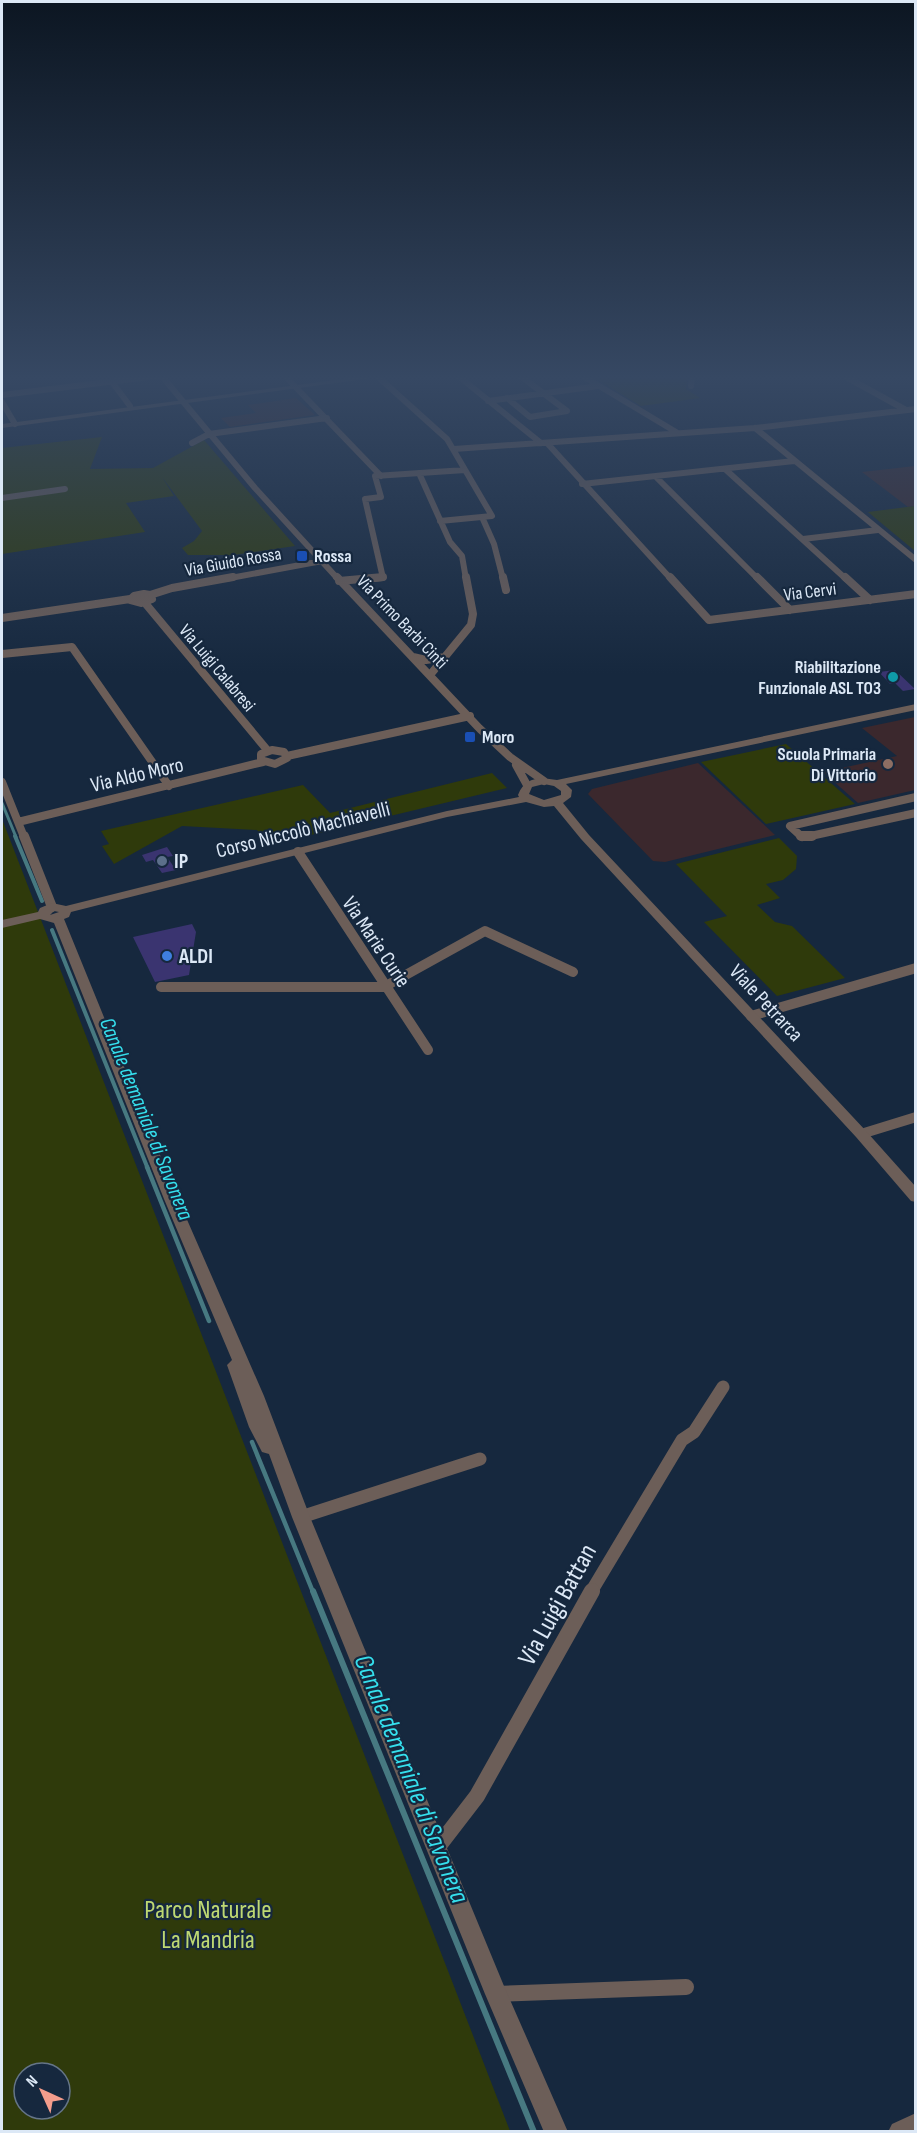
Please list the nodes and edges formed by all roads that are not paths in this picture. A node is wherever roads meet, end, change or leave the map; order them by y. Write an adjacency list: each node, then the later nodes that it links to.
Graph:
1 (242, 475): 19 (street, Via Primo Barbi Cinti)
2 (398, 475): 9 (street)
3 (420, 475): 15 (street)
4 (468, 475): 14 (street)
5 (573, 475): 11 (street)
6 (677, 475): 10 (street)
7 (731, 475): 17 (street)
8 (810, 475): 16 (street)
9 (378, 476): 20 (street)
10 (656, 477): 11 (street); 25 (street)
11 (582, 484): 25 (street, Via Cervi)
12 (65, 489): 13 (street)
13 (2, 498)
14 (482, 517): 15 (street); 21 (street)
15 (440, 521): 29 (street)
16 (878, 530): 17 (street); 18 (street)
17 (804, 539): 24 (street)
18 (915, 560)
19 (322, 561): 20 (street, Via Primo Barbi Cinti); 23 (street, Via Giuido Rossa)
20 (339, 580): 28 (street, Via Primo Barbi Cinti)
21 (506, 590)
22 (915, 594): 24 (street, Via Cervi)
23 (147, 599): 26 (street, Via Giuido Rossa); 33 (street, Via Luigi Calabresi)
24 (870, 600): 25 (street, Via Cervi)
25 (790, 610)
26 (2, 618)
27 (2, 654): 41 (street)
28 (413, 657): 29 (street); 30 (street, Via Primo Barbi Cinti)
29 (445, 657): 30 (street)
30 (430, 675): 32 (street, Via Primo Barbi Cinti)
31 (915, 707): 37 (street)
32 (470, 716): 34 (street, Via Primo Barbi Cinti); 35 (street)
33 (268, 751): 35 (street); 36 (street)
34 (507, 752): 38 (street, Via Primo Barbi Cinti); 43 (street, Via Primo Barbi Cinti)
35 (287, 756): 36 (street, Via Aldo Moro)
36 (263, 762): 41 (street, Via Aldo Moro)
37 (642, 765): 40 (street); 42 (street)
38 (544, 781): 40 (street, Corso Niccolò Machiavelli); 43 (street, Corso Niccolò Machiavelli)
39 (2, 782): 47 (street)
40 (557, 783): 42 (street)
41 (170, 786): 47 (street, Via Aldo Moro)
42 (567, 790): 45 (street)
43 (526, 791): 45 (street); 48 (street, Corso Niccolò Machiavelli)
44 (915, 797): 46 (street)
45 (552, 803): 55 (street, Viale Petrarca)
46 (915, 813)
47 (18, 822): 49 (street)
48 (298, 852): 49 (street, Corso Niccolò Machiavelli); 54 (street, Via Marie Curie)
49 (54, 913): 50 (street, Corso Niccolò Machiavelli); 60 (street)
50 (2, 924)
51 (915, 968): 55 (street)
52 (573, 972): 54 (street)
53 (161, 987): 54 (street)
54 (384, 987): 56 (street, Via Marie Curie)
55 (751, 1016): 58 (street, Viale Petrarca)
56 (428, 1050)
57 (915, 1117): 58 (street)
58 (861, 1134): 59 (street, Viale Petrarca)
59 (915, 1197)
60 (222, 1317): 63 (street); 63 (street)
61 (723, 1387): 65 (street, Via Luigi Battan)
62 (480, 1459): 64 (street)
63 (288, 1482): 64 (street)
64 (301, 1517): 65 (street)
65 (437, 1848): 66 (street)
66 (493, 1987): 67 (street); 69 (street)
67 (686, 1987)
68 (915, 2125): 70 (street)
69 (556, 2132)
70 (900, 2132)

